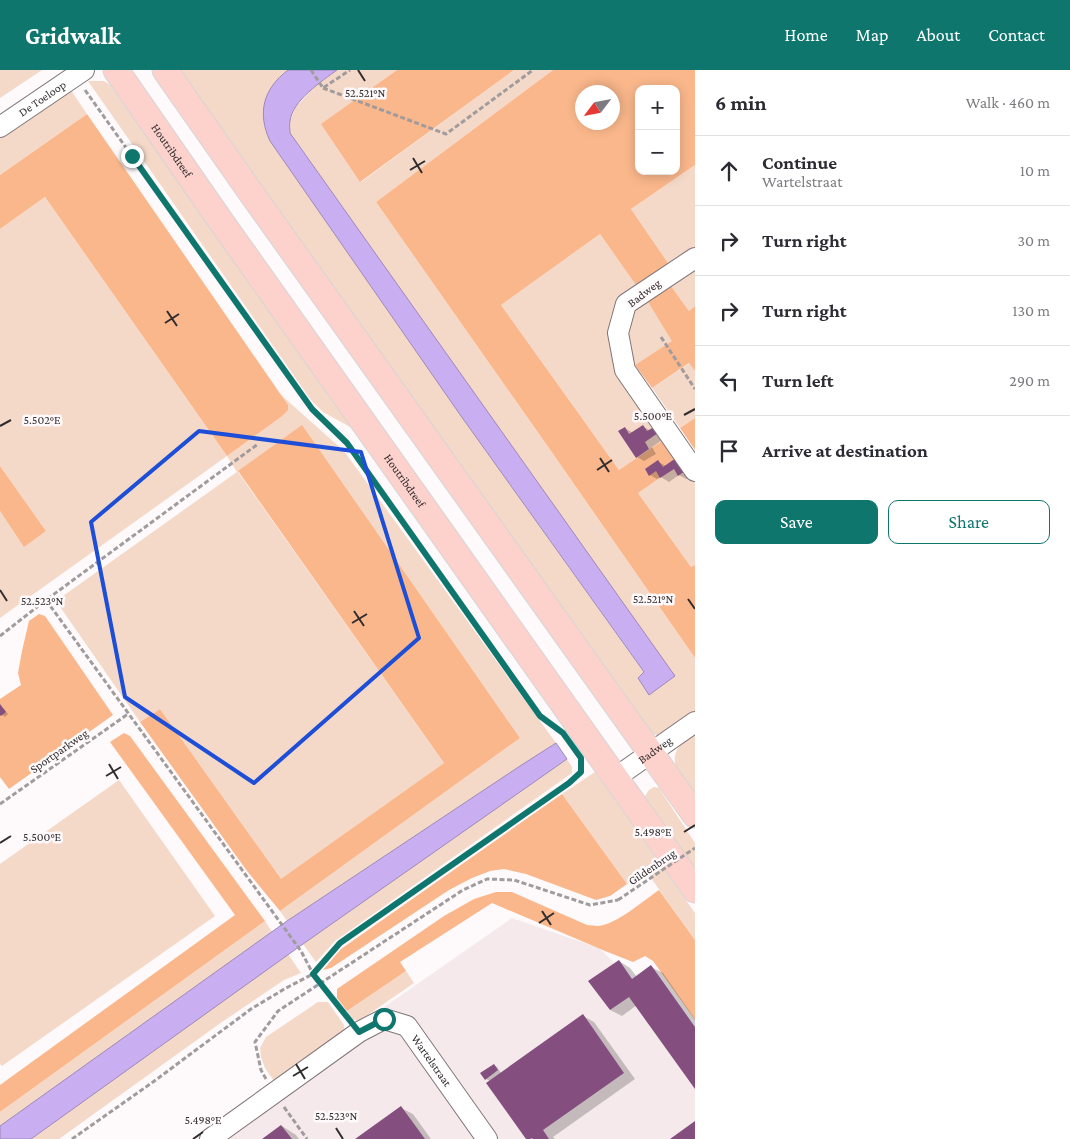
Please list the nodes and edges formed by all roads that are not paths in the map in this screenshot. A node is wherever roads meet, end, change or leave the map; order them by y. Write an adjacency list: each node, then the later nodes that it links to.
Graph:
1 (116, 70): 9 (main road, Houtribdreef)
2 (165, 70): 8 (main road)
3 (80, 73): 4 (street, De Toeloop)
4 (0, 127)
5 (695, 258): 6 (street, Badweg)
6 (695, 471)
7 (695, 722): 8 (street, Badweg)
8 (651, 754): 9 (street, Badweg); 10 (main road)
9 (615, 778): 11 (main road, Houtribdreef)
10 (695, 815)
11 (695, 890)
12 (210, 1139): 13 (street, Wartelstraat)
13 (487, 1139)

